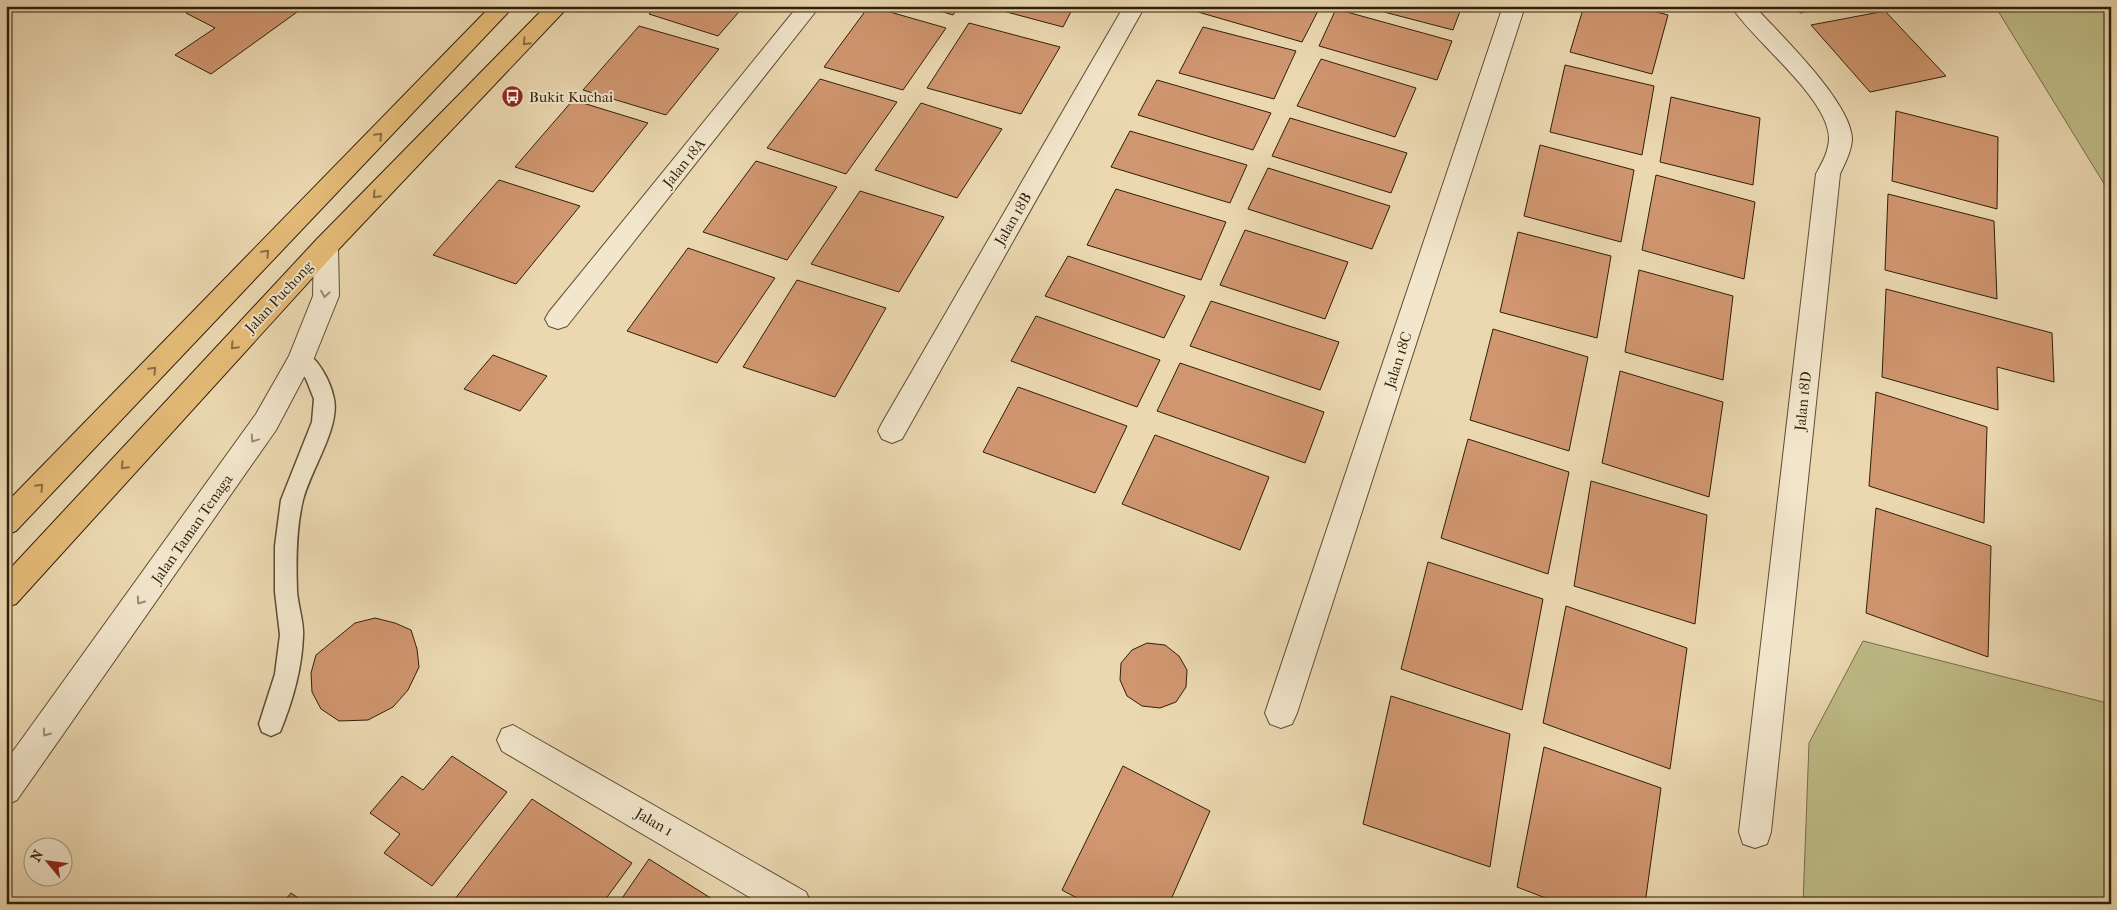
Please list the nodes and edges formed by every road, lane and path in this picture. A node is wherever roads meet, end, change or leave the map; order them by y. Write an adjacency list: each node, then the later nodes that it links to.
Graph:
1 (504, 6): 11 (main road, one-way to 1)
2 (559, 6): 7 (main road, Jalan Puchong, one-way to 7)
3 (810, 6): 8 (street, Jalan 18A)
4 (1135, 6): 10 (street, Jalan 18B)
5 (1514, 6): 13 (street, Jalan 18C)
6 (1742, 6): 17 (street, Jalan 18D)
7 (326, 246): 9 (street, Jalan Taman Tenaga, one-way to 9); 12 (main road, Jalan Puchong, one-way to 12)
8 (558, 319)
9 (301, 358): 14 (lane); 16 (street, Jalan Taman Tenaga, one-way to 16)
10 (892, 432)
11 (6, 522)
12 (6, 594)
13 (1281, 713)
14 (271, 724)
15 (513, 740): 18 (street, Jalan 1)
16 (6, 789)
17 (1755, 832)
18 (794, 904)

